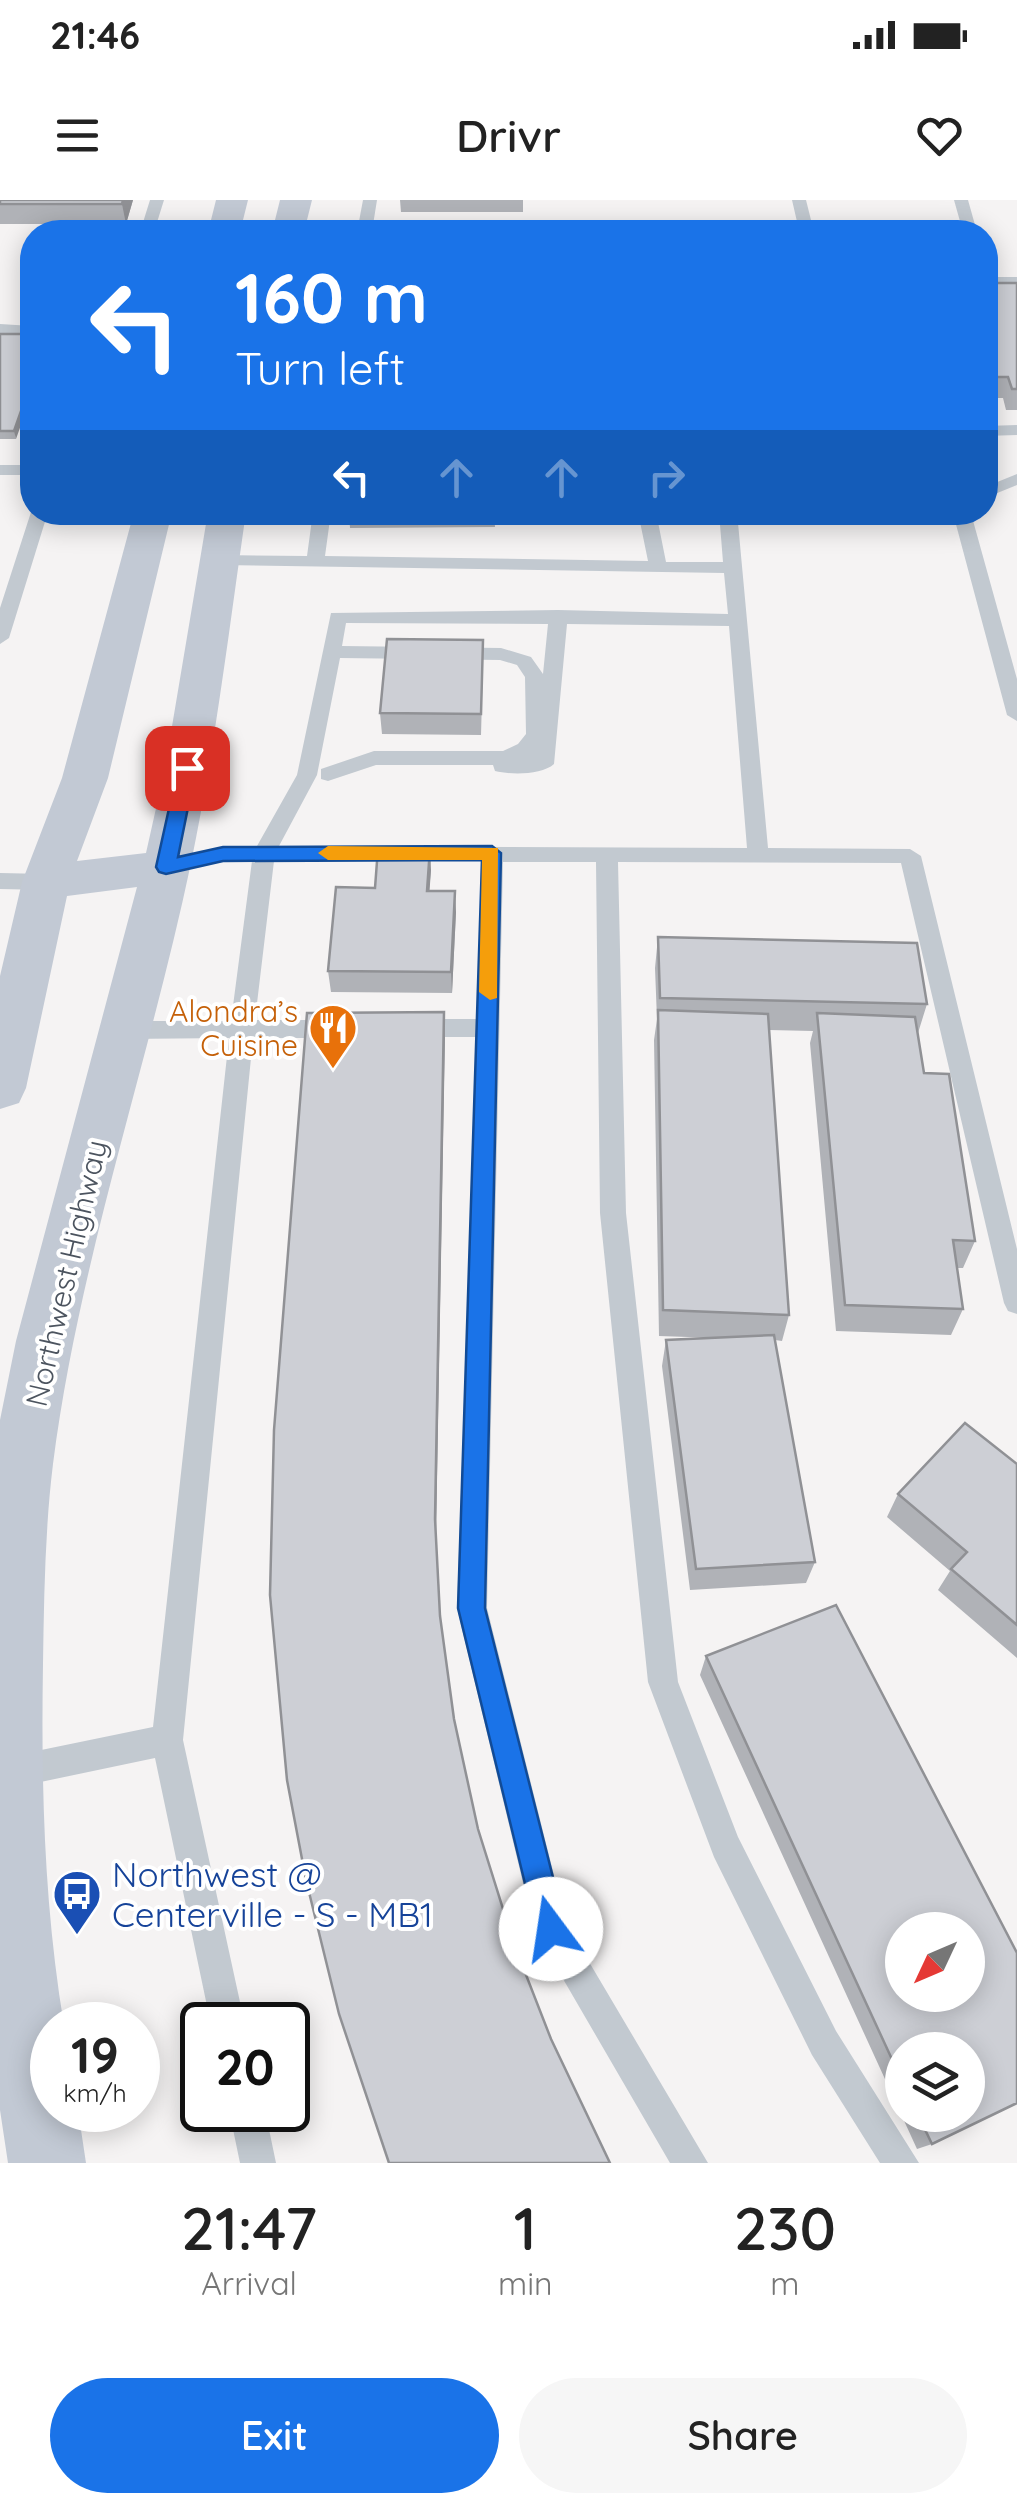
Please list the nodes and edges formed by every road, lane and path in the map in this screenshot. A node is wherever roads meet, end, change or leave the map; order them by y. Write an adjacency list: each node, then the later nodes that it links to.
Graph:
1 (35, 525): 13 (lane)
2 (150, 525): 22 (main road)
3 (320, 525): 8 (lane)
4 (653, 525): 9 (lane)
5 (729, 525): 10 (lane)
6 (965, 525): 15 (lane)
7 (224, 536): 8 (lane); 21 (main road, Northwest Highway)
8 (315, 563): 9 (lane)
9 (658, 567): 10 (lane)
10 (733, 568): 12 (lane)
11 (558, 616): 12 (lane); 14 (lane); 16 (lane)
12 (738, 620): 20 (lane)
13 (0, 638)
14 (332, 652): 16 (lane); 16 (lane)
15 (1017, 715)
16 (317, 775): 18 (lane)
17 (606, 852): 19 (lane); 20 (lane); 35 (lane)
18 (264, 853): 19 (lane); 21 (lane); 24 (lane)
19 (492, 853): 23 (lane)
20 (758, 854): 27 (lane)
21 (166, 867): 22 (main road); 25 (main road, Northwest Highway)
22 (23, 882): 26 (main road)
23 (489, 1028): 24 (lane); 34 (lane)
24 (242, 1029): 25 (lane); 28 (lane)
25 (125, 1030): 29 (main road, Northwest Highway)
26 (0, 1088)
27 (1017, 1302)
28 (167, 1740): 29 (lane); 30 (lane)
29 (8, 1774): 32 (main road, Northwest Highway)
30 (223, 2002)
31 (252, 2132): 33 (lane)
32 (47, 2163)
33 (258, 2163)
34 (690, 2163)
35 (902, 2163)

